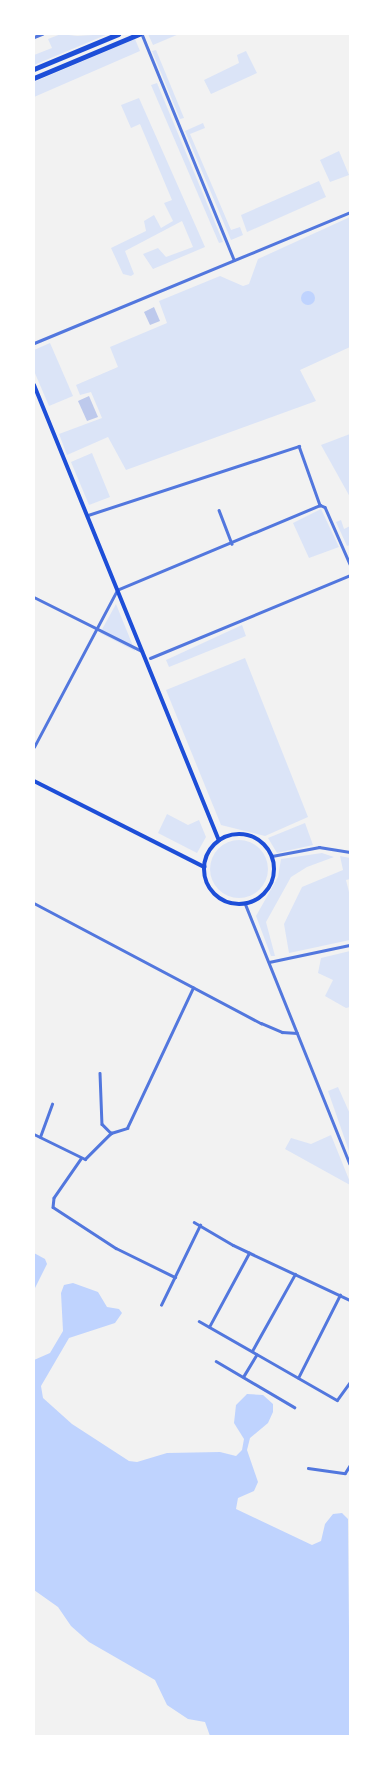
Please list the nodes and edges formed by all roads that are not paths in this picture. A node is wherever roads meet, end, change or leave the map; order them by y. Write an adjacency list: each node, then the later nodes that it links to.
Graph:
1 (42, 34): 4 (street)
2 (118, 34): 5 (main road)
3 (140, 34): 6 (main road); 8 (street)
4 (34, 37)
5 (34, 69)
6 (34, 78)
7 (350, 212): 8 (street)
8 (235, 261): 9 (street)
9 (34, 343)
10 (34, 385): 13 (main road)
11 (320, 505): 13 (street); 14 (street); 15 (street)
12 (219, 510): 14 (street)
13 (88, 515): 17 (main road)
14 (232, 544): 17 (street)
15 (350, 564)
16 (350, 575): 21 (street)
17 (117, 590): 19 (street); 20 (main road)
18 (34, 597): 19 (street)
19 (97, 628): 20 (street); 22 (street)
20 (144, 652): 24 (main road)
21 (150, 658)
22 (34, 747)
23 (34, 781): 27 (main road)
24 (218, 840): 26 (main road); 27 (main road)
25 (350, 852): 26 (street)
26 (272, 856): 29 (main road)
27 (204, 867): 29 (main road)
28 (34, 903): 32 (street)
29 (244, 904): 31 (street)
30 (350, 945): 31 (street)
31 (269, 962): 33 (street)
32 (192, 988): 33 (street); 36 (street)
33 (297, 1033): 40 (street)
34 (100, 1073): 36 (street)
35 (52, 1104): 38 (street)
36 (111, 1132): 39 (street)
37 (34, 1134): 38 (street)
38 (40, 1137): 39 (street)
39 (81, 1159): 45 (street)
40 (350, 1164)
41 (194, 1222): 42 (street)
42 (200, 1225): 43 (street); 45 (street)
43 (250, 1253): 44 (street); 50 (street)
44 (295, 1274): 46 (street); 51 (street)
45 (175, 1277): 48 (street)
46 (340, 1295): 47 (street); 55 (street)
47 (350, 1300)
48 (162, 1305)
49 (199, 1321): 50 (street)
50 (209, 1327): 51 (street)
51 (252, 1351): 52 (street)
52 (257, 1354): 54 (street); 55 (street)
53 (216, 1361): 54 (street)
54 (243, 1377): 57 (street)
55 (298, 1378): 56 (street)
56 (350, 1382)
57 (294, 1407)
58 (350, 1465): 59 (street)
59 (308, 1468)

